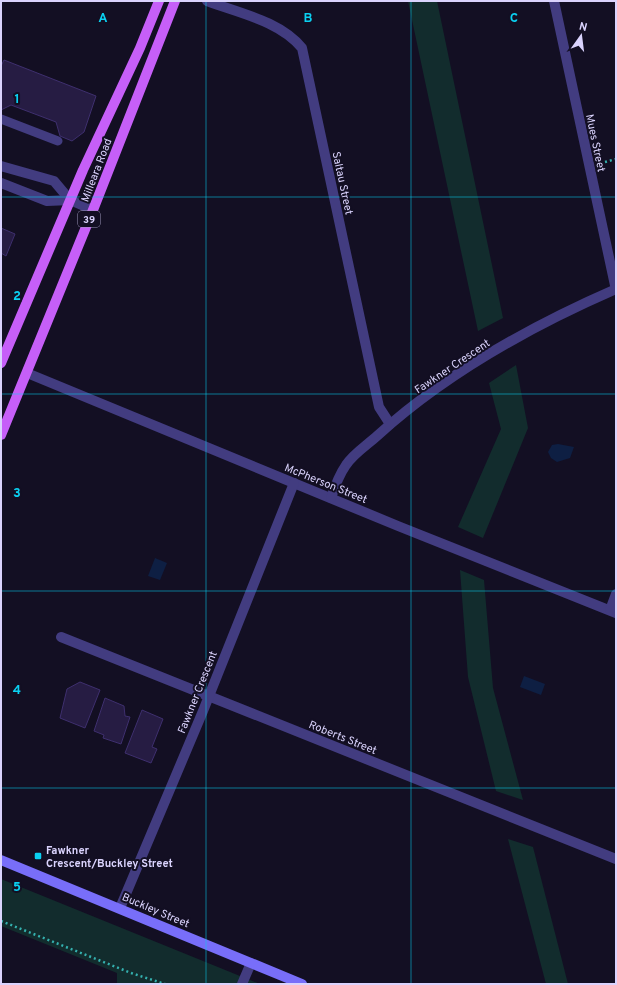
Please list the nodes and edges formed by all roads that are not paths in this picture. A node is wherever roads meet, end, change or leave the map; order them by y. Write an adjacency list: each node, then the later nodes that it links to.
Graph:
1 (159, 1): 9 (main road, Milleara Road / 39)
2 (175, 1): 10 (main road, Milleara Road / 39)
3 (208, 1): 14 (street, Saltau Street)
4 (554, 1): 11 (street, Mues Street)
5 (1, 119): 6 (lane)
6 (58, 141)
7 (1, 166): 9 (street)
8 (1, 183): 9 (street)
9 (70, 200): 10 (street); 12 (main road, Milleara Road / 39)
10 (93, 210): 13 (main road, Milleara Road / 39)
11 (616, 289): 14 (street, Fawkner Crescent)
12 (1, 363)
13 (28, 373): 15 (main road, Milleara Road / 39); 16 (street, McPherson Street)
14 (390, 424): 17 (street, Fawkner Crescent)
15 (1, 435)
16 (294, 483): 17 (street, McPherson Street); 21 (street, Fawkner Crescent)
17 (331, 498): 19 (street, McPherson Street)
18 (616, 594): 19 (street)
19 (613, 611)
20 (60, 637): 21 (street, Roberts Street)
21 (209, 696): 22 (street, Roberts Street); 24 (street, Fawkner Crescent)
22 (616, 859)
23 (1, 860): 24 (main road, Buckley Street)
24 (120, 908): 25 (main road, Buckley Street)
25 (250, 963): 26 (street); 27 (main road, Buckley Street)
26 (242, 984)
27 (302, 984)

